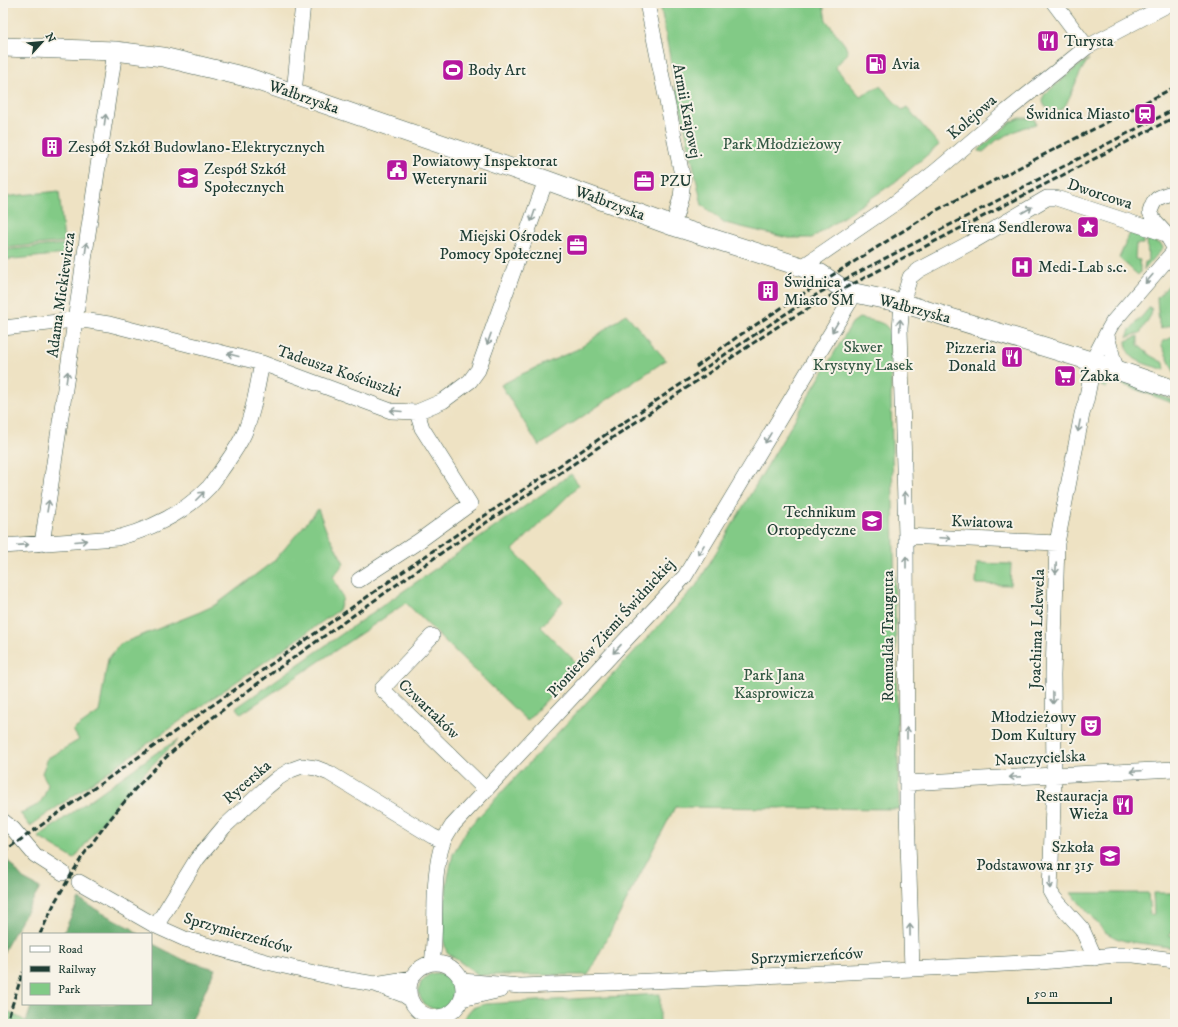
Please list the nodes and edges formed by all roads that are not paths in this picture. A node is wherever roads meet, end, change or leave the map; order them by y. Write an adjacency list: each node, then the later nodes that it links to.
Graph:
1 (296, 3): 9 (street)
2 (303, 3): 9 (street)
3 (647, 3): 12 (street, Armii Krajowej)
4 (1054, 3): 7 (street)
5 (1171, 3): 7 (street, Kolejowa)
6 (3, 47): 8 (main road, Wałbrzyska)
7 (1087, 47): 15 (street, Kolejowa)
8 (115, 51): 9 (main road, Wałbrzyska); 18 (street, Adama Mickiewicza, one-way to 8)
9 (289, 91): 10 (main road, Wałbrzyska)
10 (546, 180): 12 (main road, Wałbrzyska); 25 (street, Tadeusza Kościuszki, one-way to 25)
11 (1175, 195): 13 (street)
12 (673, 226): 15 (main road, Wałbrzyska)
13 (1170, 232): 14 (street); 17 (street, Dworcowa, one-way to 13)
14 (1175, 249): 20 (street, Joachima Lelewela, one-way to 20)
15 (802, 267): 16 (main road, Wałbrzyska)
16 (855, 293): 17 (main road, Wałbrzyska); 35 (street, Pionierów Ziemi Świdnickiej, one-way to 35)
17 (902, 303): 21 (main road, Wałbrzyska); 26 (street, Romualda Traugutta, one-way to 17)
18 (76, 319): 19 (street, Tadeusza Kościuszki); 22 (street, Tadeusza Kościuszki, one-way to 18); 28 (street, Adama Mickiewicza, one-way to 18)
19 (3, 328)
20 (1107, 336): 21 (street, Joachima Lelewela); 23 (street)
21 (1094, 362): 23 (main road, Wałbrzyska); 27 (street, Joachima Lelewela, one-way to 27)
22 (262, 363): 25 (street, Tadeusza Kościuszki, one-way to 22); 28 (street, one-way to 22)
23 (1118, 370): 24 (main road, Wałbrzyska)
24 (1175, 390)
25 (417, 412): 30 (street)
26 (906, 536): 27 (street, Kwiatowa, one-way to 27); 34 (street, Romualda Traugutta, one-way to 26)
27 (1057, 543): 33 (street, Joachima Lelewela, one-way to 33)
28 (42, 544): 29 (street, one-way to 28)
29 (3, 546)
30 (359, 580)
31 (432, 636): 35 (street, Czwartaków)
32 (1175, 769): 33 (street, Nauczycielska, one-way to 33)
33 (1054, 774): 34 (street, Nauczycielska, one-way to 34); 41 (street, Joachima Lelewela, one-way to 41)
34 (907, 783): 44 (street, Romualda Traugutta, one-way to 34)
35 (486, 790): 37 (street, Pionierów Ziemi Świdnickiej)
36 (3, 821): 38 (street)
37 (443, 841): 40 (street, Rycerska); 43 (street, Pionierów Ziemi Świdnickiej)
38 (63, 873)
39 (79, 882): 40 (street, Sprzymierzeńców)
40 (156, 926): 47 (street, Sprzymierzeńców)
41 (1095, 958): 42 (street, Sprzymierzeńców); 44 (street, Sprzymierzeńców)
42 (1175, 960)
43 (432, 963): 45 (street); 46 (street)
44 (912, 969): 48 (street, Sprzymierzeńców)
45 (412, 978): 47 (street, Sprzymierzeńców); 50 (street)
46 (462, 981): 48 (street, Sprzymierzeńców); 49 (street)
47 (375, 984): 50 (street, Sprzymierzeńców)
48 (520, 986): 49 (street, Sprzymierzeńców)
49 (462, 998): 52 (street)
50 (410, 999): 51 (street)
51 (430, 1020): 52 (street)
52 (446, 1020)

